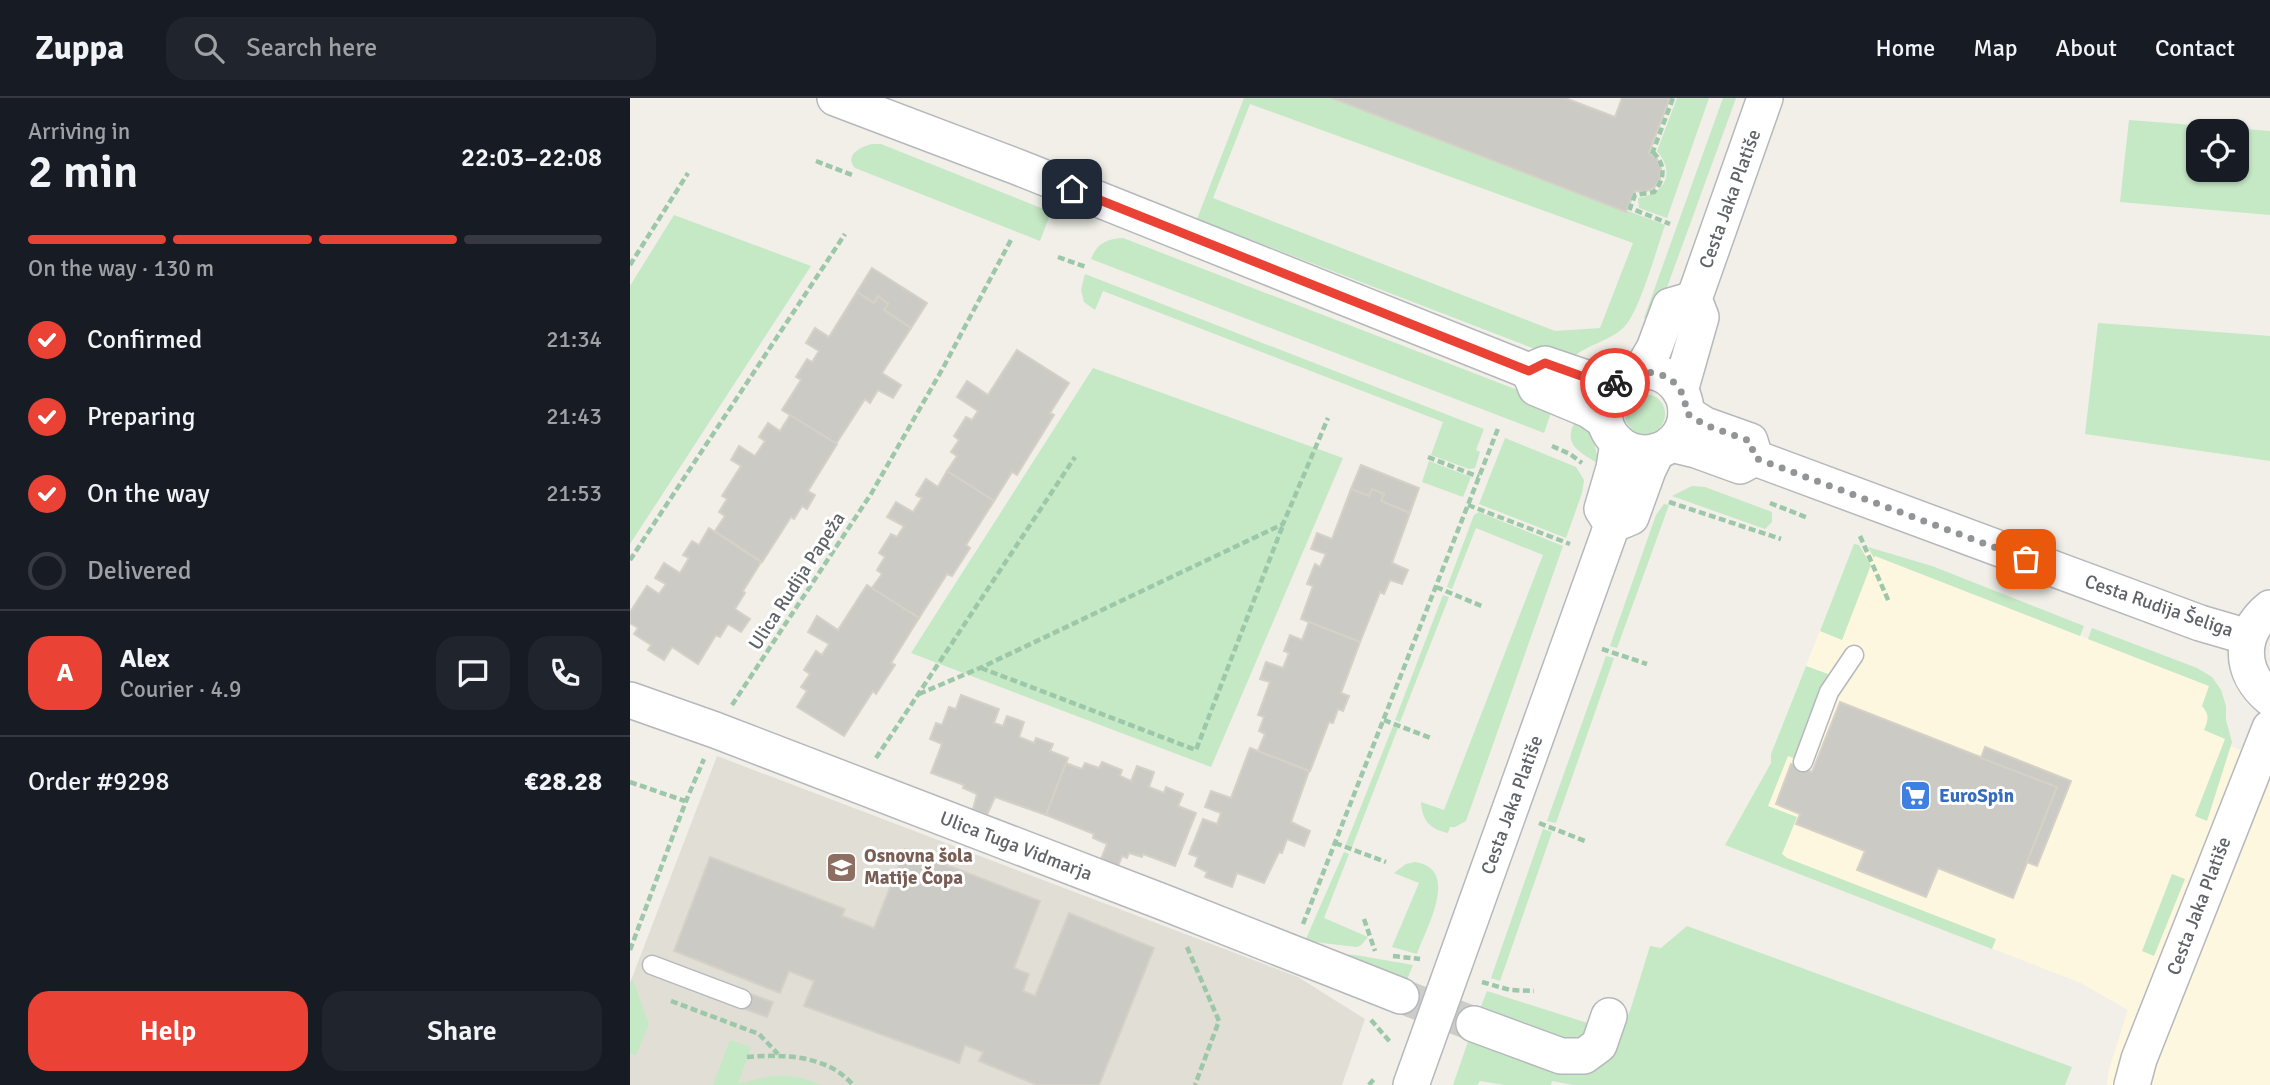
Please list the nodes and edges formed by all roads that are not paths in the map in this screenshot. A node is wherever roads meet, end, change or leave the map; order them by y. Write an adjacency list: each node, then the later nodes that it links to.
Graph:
1 (835, 98): 4 (street)
2 (1765, 98): 3 (street, Cesta Jaka Platiše)
3 (1694, 299): 5 (street); 6 (street, Cesta Jaka Platiše)
4 (1529, 371): 5 (street); 7 (street)
5 (1628, 377): 6 (street); 7 (street)
6 (1683, 402): 8 (street); 9 (street, Cesta Rudija Šeliga)
7 (1611, 432): 8 (street); 10 (street, Cesta Jaka Platiše)
8 (1664, 448): 9 (street, Cesta Rudija Šeliga); 10 (street, Cesta Jaka Platiše)
9 (1755, 458): 12 (street, Cesta Rudija Šeliga)
10 (1612, 525): 23 (street, Cesta Jaka Platiše)
11 (2270, 608): 12 (street)
12 (2248, 637): 14 (street)
13 (1854, 655): 17 (lane)
14 (2270, 698)
15 (630, 700): 19 (street, Ulica Tuga Vidmarja)
16 (2270, 727): 24 (street, Cesta Jaka Platiše)
17 (1803, 762)
18 (652, 965): 20 (lane)
19 (1401, 996)
20 (742, 999)
21 (1609, 1016): 22 (street)
22 (1474, 1024)
23 (1411, 1085)
24 (2132, 1085)

